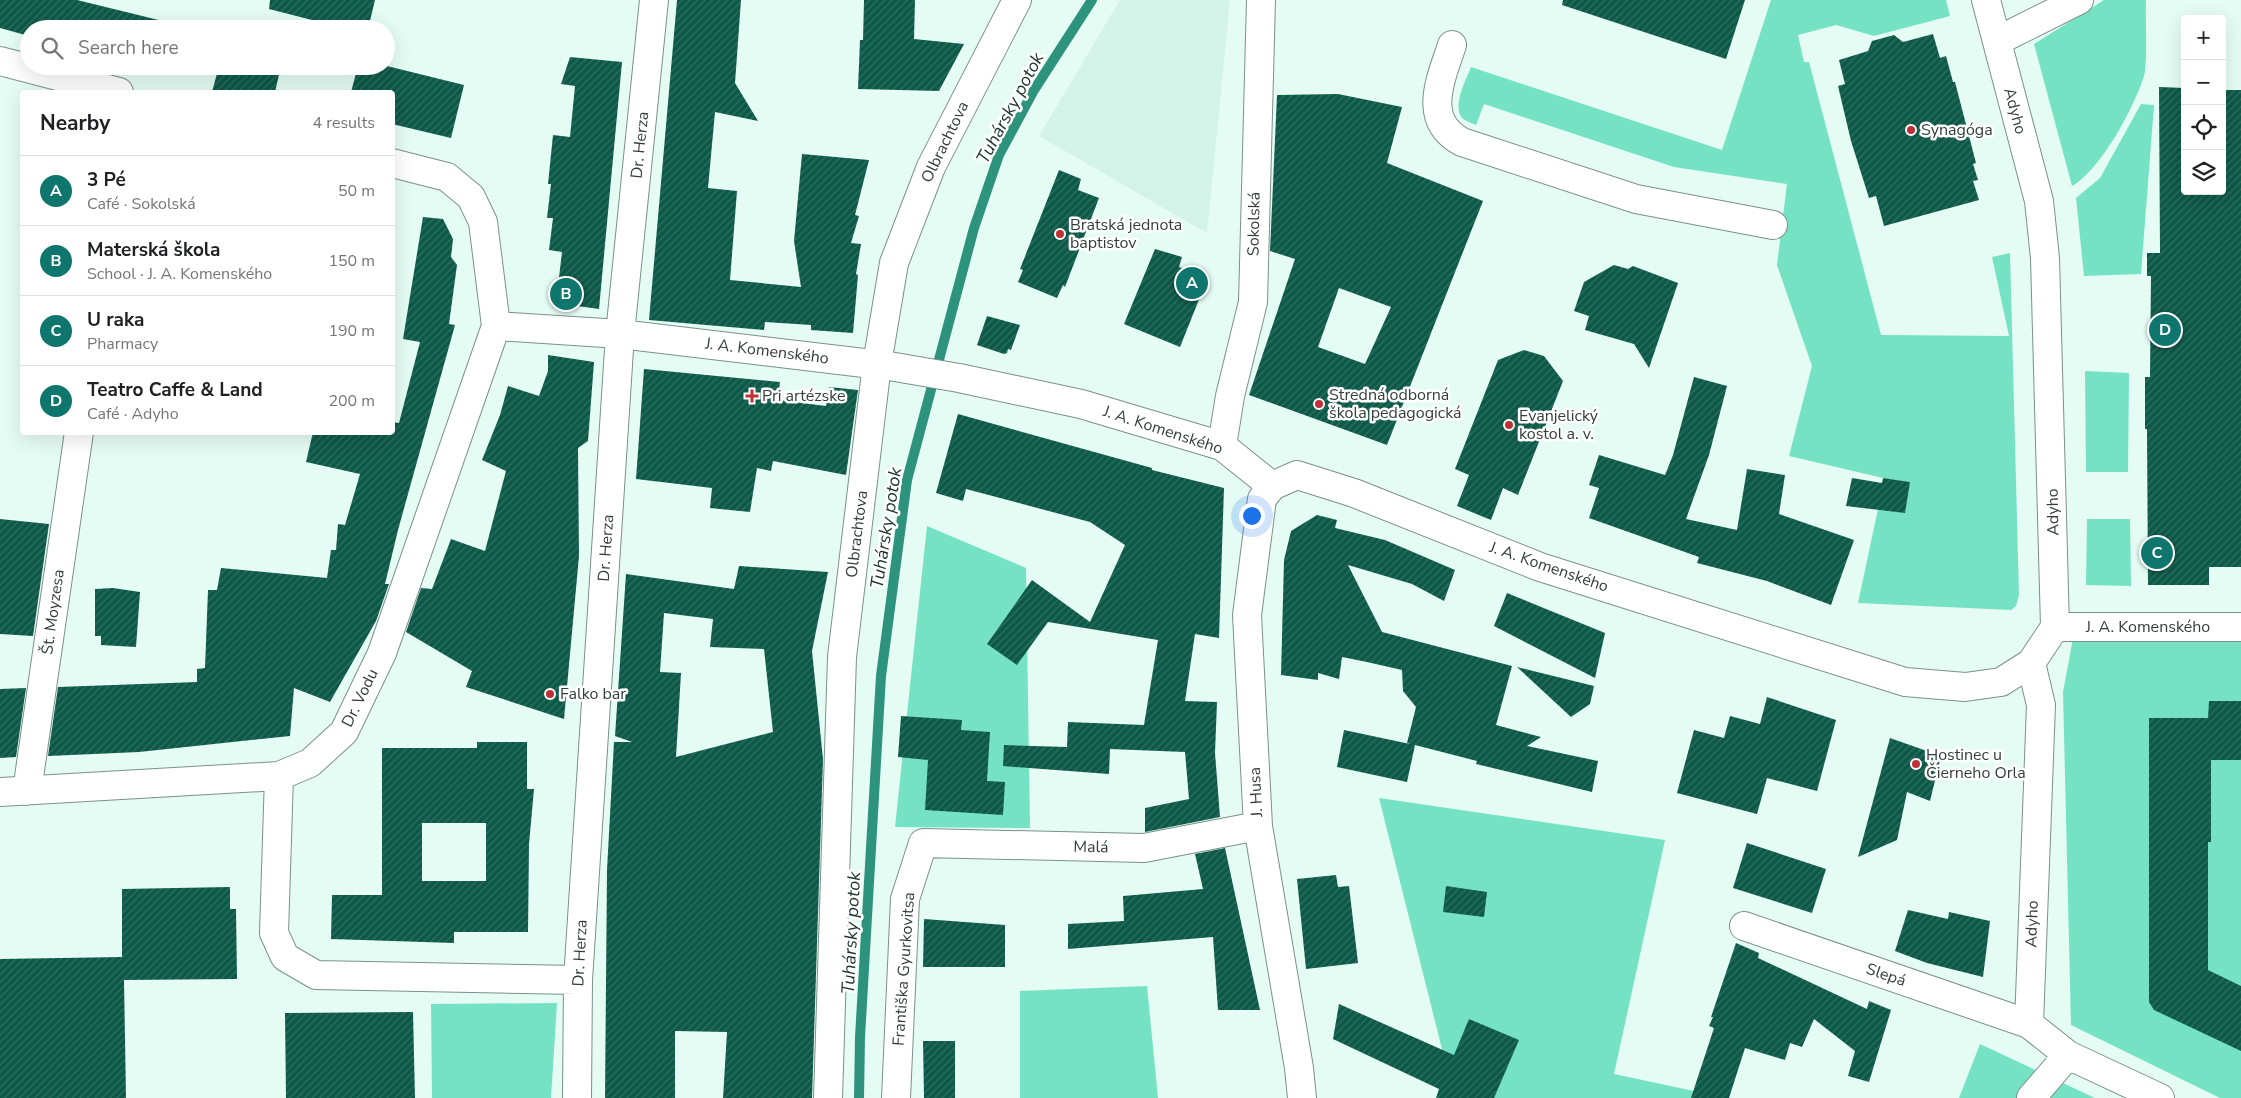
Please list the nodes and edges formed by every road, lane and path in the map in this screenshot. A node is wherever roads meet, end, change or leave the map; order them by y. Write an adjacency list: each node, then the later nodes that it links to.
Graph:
1 (654, 0): 15 (street, Dr. Herza)
2 (1017, 0): 16 (street, Olbrachtova)
3 (1261, 0): 18 (street, Sokolská)
4 (1986, 0): 6 (street, Adyho)
5 (2079, 0): 6 (street)
6 (1997, 41): 20 (street, Adyho)
7 (1452, 45): 13 (street)
8 (0, 61): 9 (street)
9 (20, 66)
10 (53, 75): 11 (street)
11 (110, 90)
12 (395, 164): 14 (street)
13 (1773, 225)
14 (496, 326): 15 (street, J. A. Komenského); 23 (street, Dr. Vodu)
15 (620, 334): 16 (street, J. A. Komenského); 29 (street, Dr. Herza)
16 (883, 365): 18 (street, J. A. Komenského); 33 (street, Olbrachtova)
17 (80, 435): 24 (street, Št. Moyzesa)
18 (1222, 446): 19 (street, J. A. Komenského)
19 (1272, 486): 22 (street, J. A. Komenského); 26 (street, J. Husa)
20 (2055, 627): 21 (street, J. A. Komenského); 22 (street)
21 (2241, 627)
22 (2031, 663): 30 (street, Adyho)
23 (279, 776): 24 (street, Dr. Vodu); 29 (street)
24 (27, 791): 25 (street, Dr. Vodu)
25 (0, 792)
26 (1258, 826): 27 (street, Malá); 35 (street, J. Husa)
27 (923, 843): 34 (street, Františka Gyurkovitsa)
28 (1744, 926): 30 (street, Slepá)
29 (578, 980): 32 (street, Dr. Herza)
30 (2029, 1024): 31 (street, Slepá)
31 (2068, 1055): 36 (street); 37 (street, Slepá)
32 (577, 1098)
33 (828, 1098)
34 (896, 1098)
35 (1302, 1098)
36 (2031, 1098)
37 (2160, 1098)

